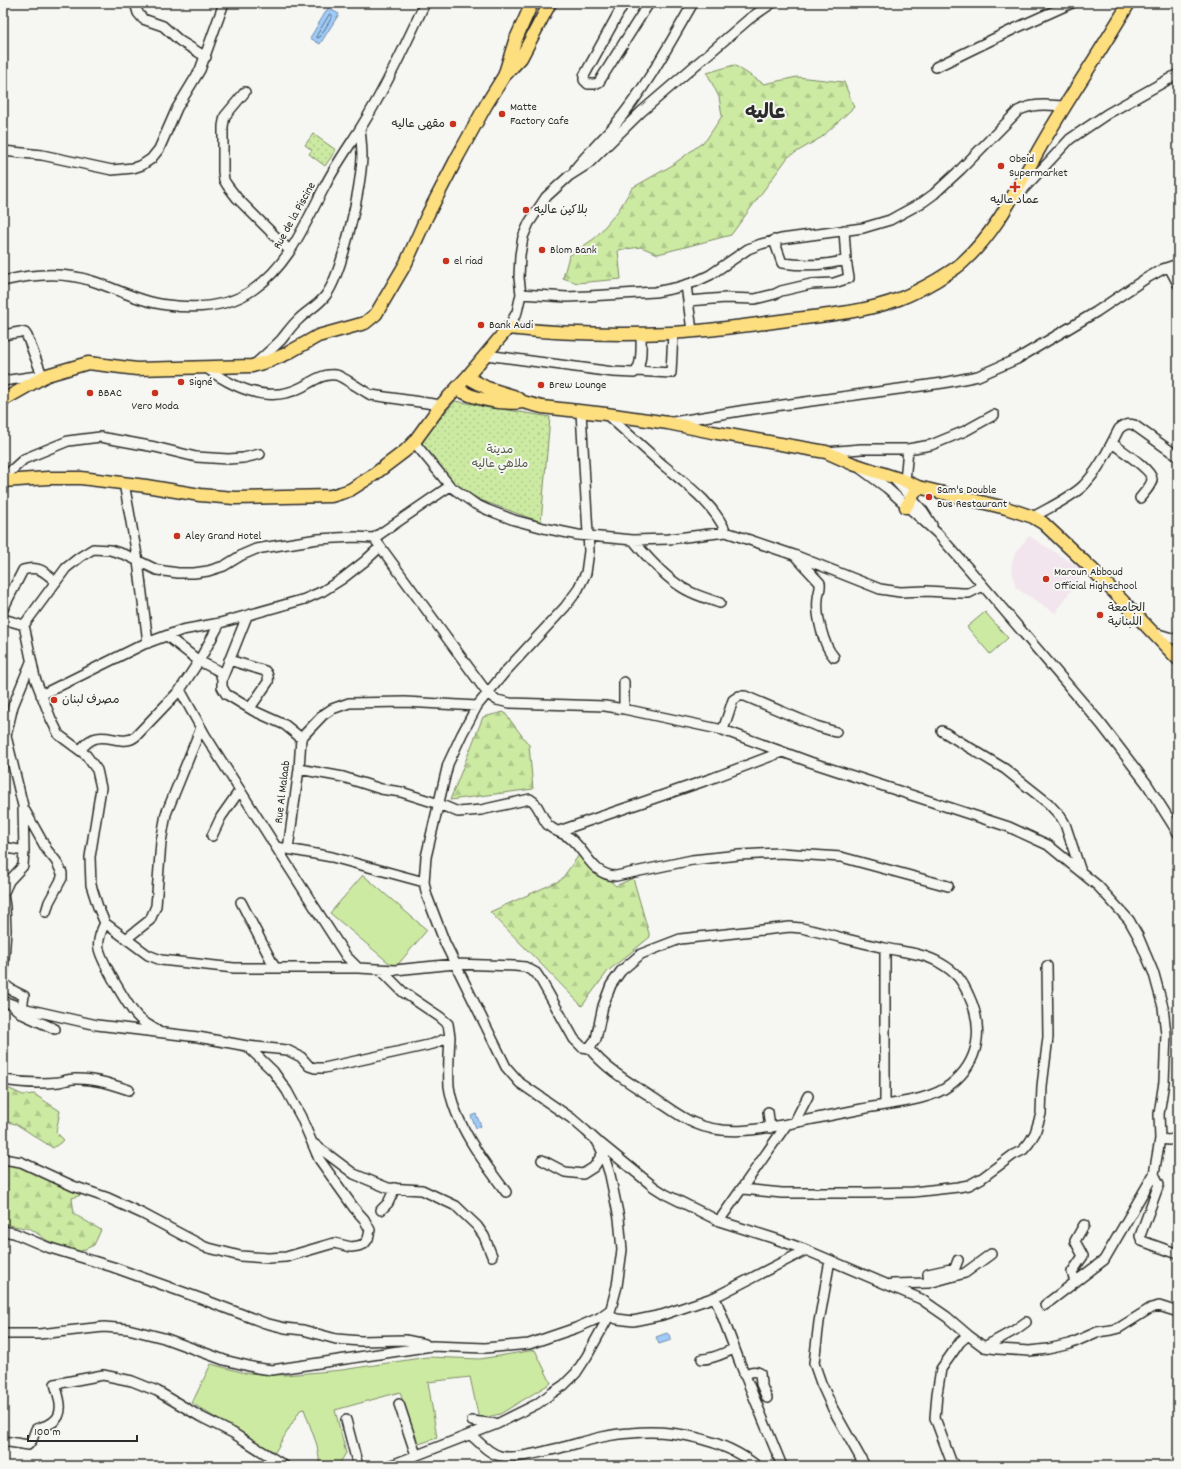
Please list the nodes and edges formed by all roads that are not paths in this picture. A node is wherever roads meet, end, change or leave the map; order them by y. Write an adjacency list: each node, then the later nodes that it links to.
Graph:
1 (135, 3): 12 (street)
2 (224, 3): 12 (street)
3 (424, 3): 18 (street, Rue de la Piscine)
4 (532, 3): 15 (main road)
5 (624, 3): 6 (street)
6 (649, 3)
7 (693, 3): 20 (street)
8 (772, 3): 20 (street)
9 (1072, 3): 13 (street)
10 (1129, 3): 17 (main road)
11 (547, 4): 15 (main road)
12 (206, 57): 19 (street)
13 (936, 67)
14 (1178, 74): 21 (street)
15 (504, 76): 39 (main road)
16 (246, 92): 24 (street)
17 (1064, 106): 21 (main road); 22 (street)
18 (360, 129): 24 (street, Rue de la Piscine); 39 (street)
19 (3, 151)
20 (569, 176): 31 (street)
21 (1007, 207): 34 (main road)
22 (844, 230): 23 (street); 25 (street)
23 (774, 240): 25 (street); 30 (street)
24 (290, 251): 28 (street, Rue de la Piscine)
25 (846, 260): 32 (street)
26 (1178, 264): 27 (street)
27 (1169, 267): 29 (street); 52 (street)
28 (3, 281)
29 (1178, 284)
30 (686, 285): 31 (street); 32 (street)
31 (521, 294): 33 (street)
32 (688, 301): 34 (street)
33 (508, 328): 36 (main road); 38 (main road)
34 (692, 331): 35 (main road)
35 (673, 332): 36 (main road); 41 (street)
36 (641, 334): 41 (street)
37 (3, 335): 42 (street)
38 (486, 355): 41 (street); 43 (main road)
39 (252, 366): 40 (main road)
40 (205, 367): 42 (main road); 48 (street)
41 (636, 371)
42 (44, 375): 44 (street); 47 (main road)
43 (467, 377): 45 (main road); 46 (main road)
44 (3, 381)
45 (456, 388): 46 (main road); 48 (main road)
46 (484, 393): 49 (main road)
47 (3, 400)
48 (441, 405): 53 (main road)
49 (581, 412): 50 (main road); 70 (street)
50 (606, 414): 52 (main road); 69 (street)
51 (994, 415): 55 (street)
52 (668, 423): 56 (main road)
53 (414, 442): 63 (main road); 64 (street)
54 (1112, 443): 58 (street); 66 (street); 68 (street)
55 (908, 449): 56 (street); 62 (street)
56 (826, 452): 59 (main road)
57 (260, 454): 61 (street)
58 (1176, 455)
59 (853, 464): 60 (main road); 67 (street)
60 (891, 476): 62 (main road); 67 (street)
61 (3, 479): 63 (main road)
62 (905, 481): 65 (main road)
63 (124, 483): 75 (street)
64 (450, 486): 70 (street); 71 (street)
65 (918, 487): 67 (main road); 68 (main road)
66 (1140, 498)
67 (909, 502): 77 (street)
68 (1033, 517): 84 (main road)
69 (726, 532): 72 (street); 74 (street)
70 (589, 536): 72 (street); 96 (street)
71 (374, 538): 73 (street); 75 (street)
72 (633, 540): 78 (street)
73 (380, 547): 80 (street); 96 (street)
74 (794, 555): 77 (street); 88 (street)
75 (138, 561): 76 (street); 87 (street)
76 (56, 582): 79 (street); 83 (street)
77 (983, 586): 114 (street)
78 (720, 603)
79 (3, 608)
80 (247, 616): 82 (street); 90 (street)
81 (3, 619): 83 (street)
82 (220, 624): 85 (street); 91 (street)
83 (24, 625): 92 (street)
84 (1151, 631): 86 (street); 89 (main road)
85 (167, 636): 87 (street); 91 (street)
86 (1178, 640)
87 (148, 643): 97 (street)
88 (834, 657)
89 (1178, 659)
90 (229, 660): 93 (street); 99 (street)
91 (199, 661): 93 (street); 95 (street)
92 (31, 662): 97 (street); 105 (street)
93 (222, 679): 99 (street)
94 (624, 682): 100 (street)
95 (180, 690): 101 (street); 107 (street)
96 (488, 694): 98 (street); 100 (street)
97 (41, 695): 107 (street)
98 (477, 706): 106 (street); 111 (street)
99 (250, 708): 106 (street)
100 (624, 709): 102 (street)
101 (201, 728): 110 (street); 126 (street)
102 (723, 730): 104 (street); 108 (street)
103 (942, 731): 120 (street)
104 (836, 732)
105 (5, 734): 112 (street)
106 (301, 738): 109 (street, Rue Al Malaab)
107 (80, 750): 125 (street)
108 (782, 752): 113 (street); 120 (street)
109 (299, 769): 111 (street); 118 (street, Rue Al Malaab)
110 (240, 790): 115 (street); 117 (street)
111 (439, 804): 113 (street); 121 (street)
112 (23, 806): 119 (street); 124 (street)
113 (560, 831): 122 (street)
114 (1178, 833)
115 (212, 836)
116 (3, 847): 119 (street)
117 (276, 847): 118 (street); 131 (street)
118 (288, 849): 121 (street)
119 (24, 851): 133 (street)
120 (1081, 872): 150 (street)
121 (424, 882): 128 (street)
122 (948, 886)
123 (241, 902): 130 (street)
124 (46, 912)
125 (105, 923): 126 (street); 138 (street)
126 (126, 939): 130 (street)
127 (885, 948): 141 (street); 145 (street); 145 (street)
128 (456, 964): 132 (street); 141 (street); 151 (street)
129 (1047, 966): 158 (street)
130 (275, 968): 131 (street)
131 (358, 968): 132 (street)
132 (381, 970): 139 (street)
133 (3, 974)
134 (3, 980): 136 (street)
135 (7, 1003): 136 (street); 137 (street)
136 (22, 1008): 138 (street)
137 (55, 1029)
138 (160, 1033): 140 (street)
139 (450, 1037): 140 (street); 159 (street)
140 (247, 1046): 152 (street)
141 (589, 1048): 148 (street)
142 (3, 1080): 143 (street)
143 (129, 1090)
144 (808, 1096): 147 (street)
145 (885, 1104): 147 (street)
146 (768, 1112): 148 (street)
147 (791, 1123): 148 (street); 158 (street)
148 (770, 1128)
149 (1178, 1138): 150 (street)
150 (1160, 1139): 156 (street)
151 (597, 1141): 153 (street); 161 (street)
152 (312, 1142): 154 (street); 157 (street)
153 (603, 1153): 155 (street); 178 (street)
154 (3, 1159)
155 (542, 1160)
156 (1154, 1174): 164 (street); 168 (street)
157 (395, 1188): 160 (street); 169 (street)
158 (743, 1189): 161 (street)
159 (506, 1192)
160 (381, 1210)
161 (719, 1221): 166 (street)
162 (1084, 1225): 172 (street)
163 (3, 1231): 182 (street)
164 (1116, 1240): 165 (street); 172 (street)
165 (1120, 1249)
166 (806, 1250): 170 (street); 175 (street)
167 (991, 1254): 173 (street)
168 (1178, 1254)
169 (492, 1256)
170 (830, 1260): 174 (street); 200 (street)
171 (958, 1260): 173 (street)
172 (1075, 1282): 176 (street)
173 (928, 1283): 174 (street)
174 (886, 1285): 181 (street)
175 (715, 1297): 178 (street); 184 (street)
176 (1045, 1305)
177 (1177, 1309): 183 (street)
178 (609, 1313): 182 (street); 191 (street)
179 (1026, 1322): 183 (street)
180 (3, 1334): 182 (street)
181 (968, 1335): 183 (street); 201 (street)
182 (432, 1346)
183 (984, 1347)
184 (734, 1349): 185 (street); 186 (street)
185 (702, 1359)
186 (744, 1375): 187 (street); 199 (street)
187 (768, 1398)
188 (399, 1404): 194 (street)
189 (346, 1420): 196 (street)
190 (472, 1421): 191 (street)
191 (497, 1424): 192 (street)
192 (471, 1434): 194 (street); 198 (street)
193 (3, 1441): 195 (street)
194 (416, 1455): 197 (street)
195 (285, 1466)
196 (358, 1466)
197 (389, 1466)
198 (757, 1466)
199 (782, 1466)
200 (865, 1466)
201 (955, 1466)

